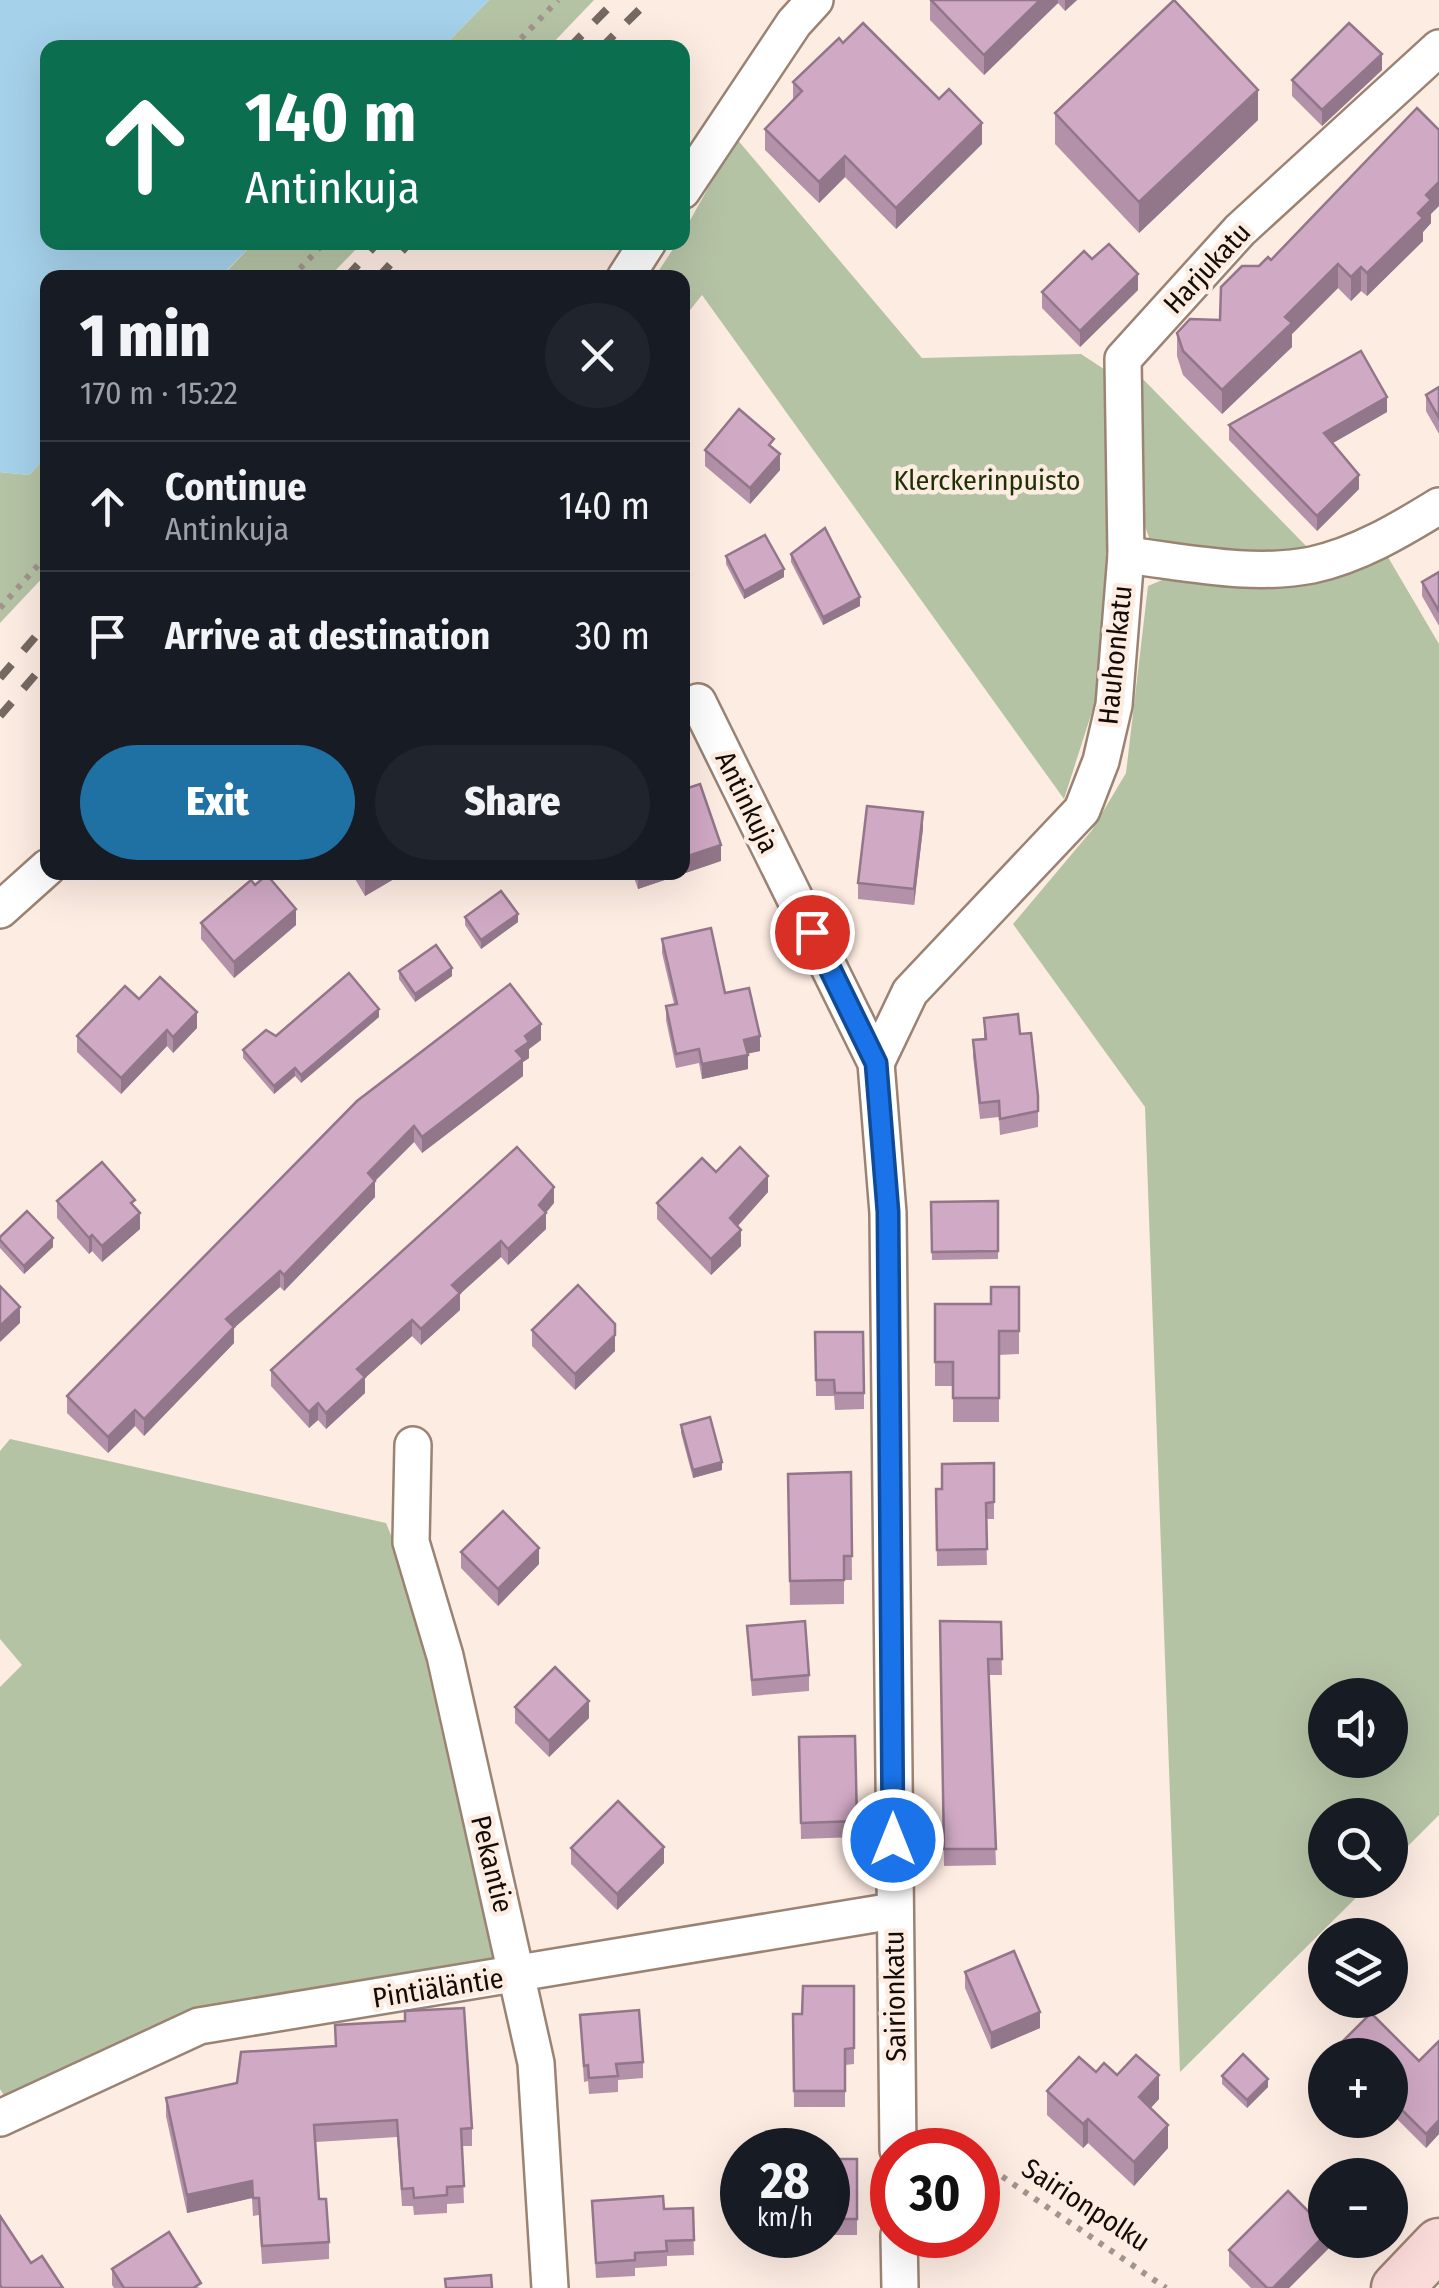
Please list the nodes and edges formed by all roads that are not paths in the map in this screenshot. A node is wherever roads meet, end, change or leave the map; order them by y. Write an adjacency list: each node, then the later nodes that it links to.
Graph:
1 (815, 0): 3 (street)
2 (1439, 48): 5 (street, Harjukatu)
3 (690, 179)
4 (1439, 506): 5 (street, Hauhonkatu)
5 (1126, 555): 9 (street, Hauhonkatu)
6 (698, 702): 9 (street, Antinkuja)
7 (40, 874): 8 (street)
8 (0, 910)
9 (876, 1063): 11 (street, Sairionkatu)
10 (414, 1445): 12 (street, Pekantie)
11 (893, 1911): 12 (street, Pintiäläntie); 14 (street, Sairionkatu)
12 (520, 1975): 13 (street, Pintiäläntie); 17 (street, Pekantie)
13 (1, 2116)
14 (898, 2128)
15 (1439, 2244): 19 (main road)
16 (899, 2258): 18 (street)
17 (550, 2288)
18 (900, 2288)
19 (1398, 2288)

